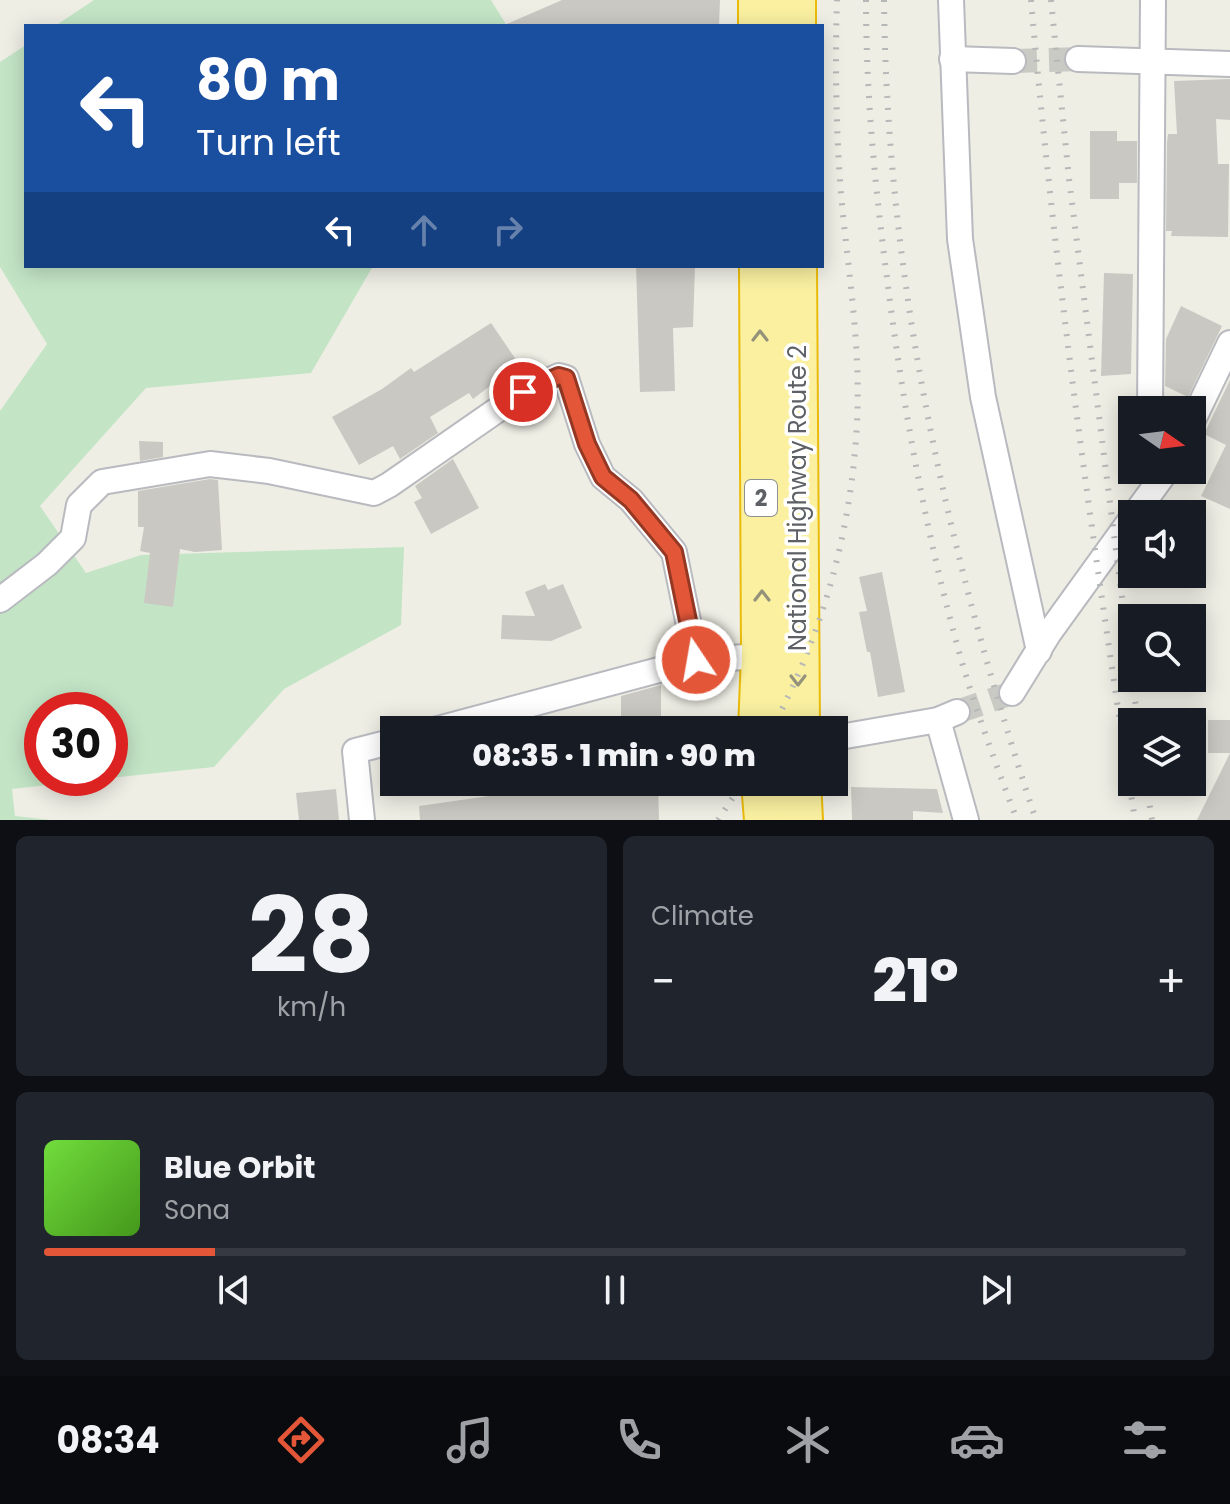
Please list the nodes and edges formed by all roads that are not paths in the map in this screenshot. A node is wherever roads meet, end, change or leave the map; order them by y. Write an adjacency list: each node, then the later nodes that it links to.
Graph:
1 (759, 0): 5 (highway)
2 (795, 0): 6 (highway)
3 (951, 0): 7 (street)
4 (1153, 0): 10 (street)
5 (759, 24)
6 (795, 24)
7 (952, 59): 9 (street); 19 (street)
8 (1078, 59): 10 (street)
9 (1013, 61)
10 (1153, 63): 11 (street); 15 (street)
11 (1230, 64)
12 (760, 268): 20 (highway, National Highway Route 2 / 2, one-way to 12)
13 (796, 268): 25 (highway, National Highway Route 2 / 2, one-way to 25)
14 (1230, 343): 16 (street)
15 (1150, 396)
16 (1205, 396)
17 (1118, 538): 19 (street)
18 (0, 600): 21 (street)
19 (1039, 651): 22 (street)
20 (762, 656): 21 (street); 24 (highway, National Highway Route 2 / 2)
21 (696, 660): 23 (street)
22 (1012, 693)
23 (486, 716)
24 (760, 716)
25 (799, 716)
26 (848, 735): 33 (street)
27 (380, 745): 30 (street)
28 (763, 796): 31 (highway)
29 (801, 796): 32 (highway)
30 (362, 820)
31 (765, 820)
32 (802, 820)
33 (966, 820)

